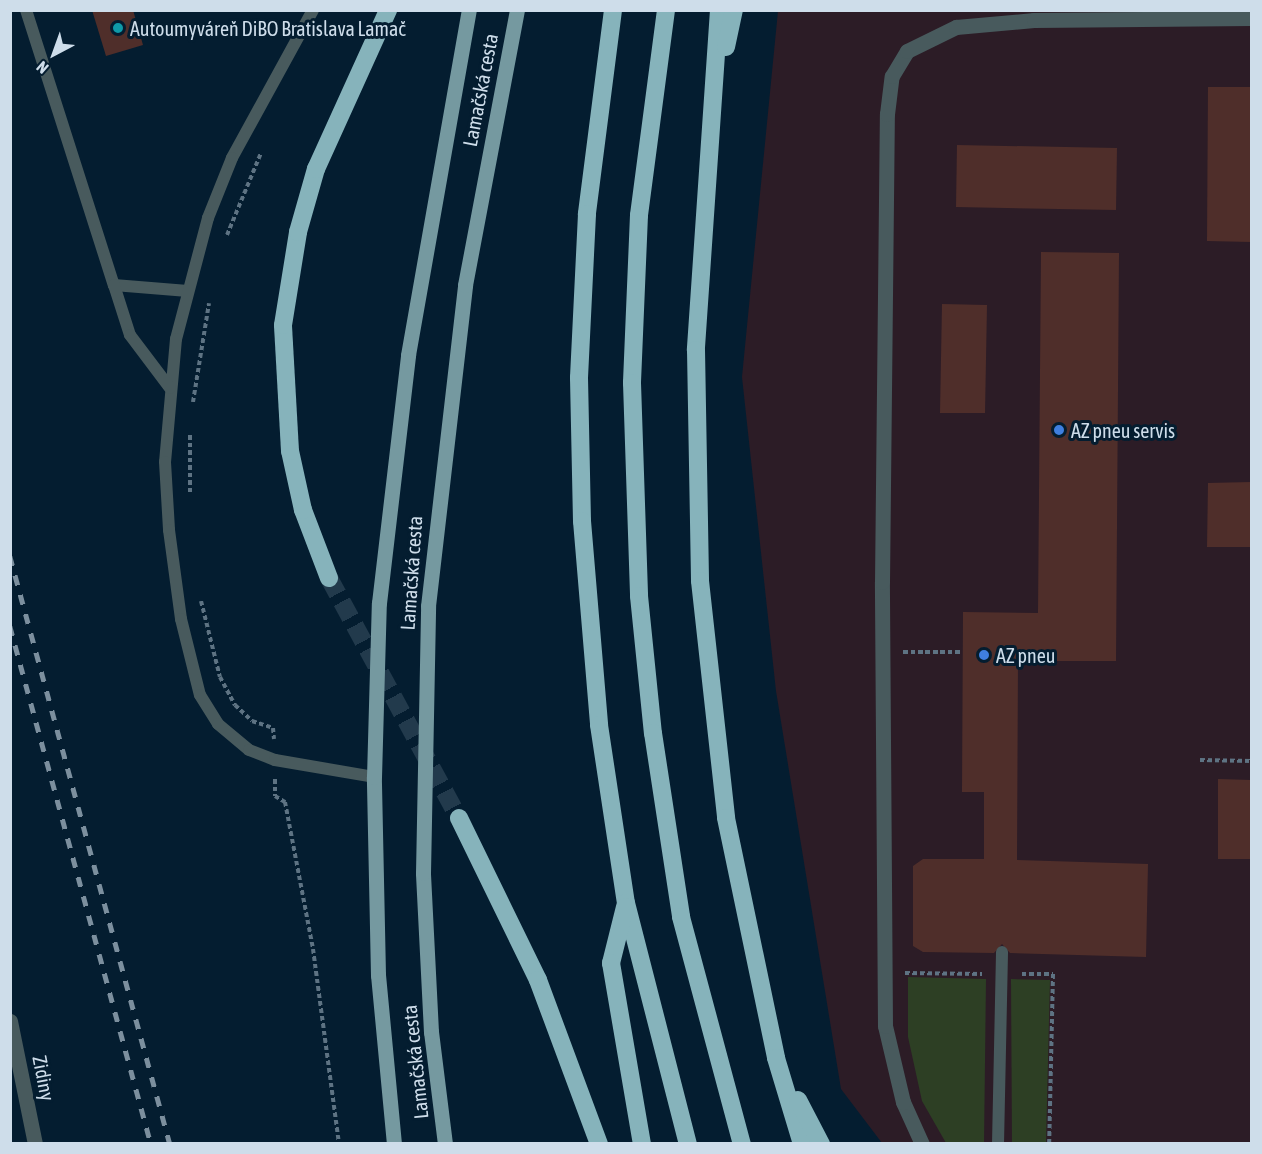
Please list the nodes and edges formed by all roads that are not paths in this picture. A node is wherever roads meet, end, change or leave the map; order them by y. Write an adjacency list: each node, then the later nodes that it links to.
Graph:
1 (26, 10): 12 (lane)
2 (313, 10): 13 (lane)
3 (388, 10): 15 (highway)
4 (470, 10): 16 (main road, Lamačská cesta)
5 (517, 10): 24 (main road, Lamačská cesta)
6 (613, 10): 18 (highway)
7 (666, 10): 28 (highway)
8 (719, 10): 11 (highway)
9 (735, 10): 11 (highway)
10 (1251, 18): 31 (street)
11 (713, 117): 21 (highway)
12 (114, 285): 13 (lane); 14 (lane)
13 (188, 291): 14 (lane)
14 (170, 388): 16 (lane)
15 (329, 578)
16 (374, 777): 23 (main road, Lamačská cesta)
17 (459, 818): 25 (highway)
18 (626, 903): 26 (highway); 27 (highway)
19 (1002, 952): 32 (lane)
20 (10, 1021): 22 (street, Zidiny)
21 (776, 1058): 29 (highway); 30 (highway)
22 (35, 1143)
23 (394, 1143)
24 (445, 1143)
25 (599, 1143)
26 (642, 1143)
27 (688, 1143)
28 (742, 1143)
29 (802, 1143)
30 (820, 1143)
31 (922, 1143)
32 (998, 1143)

